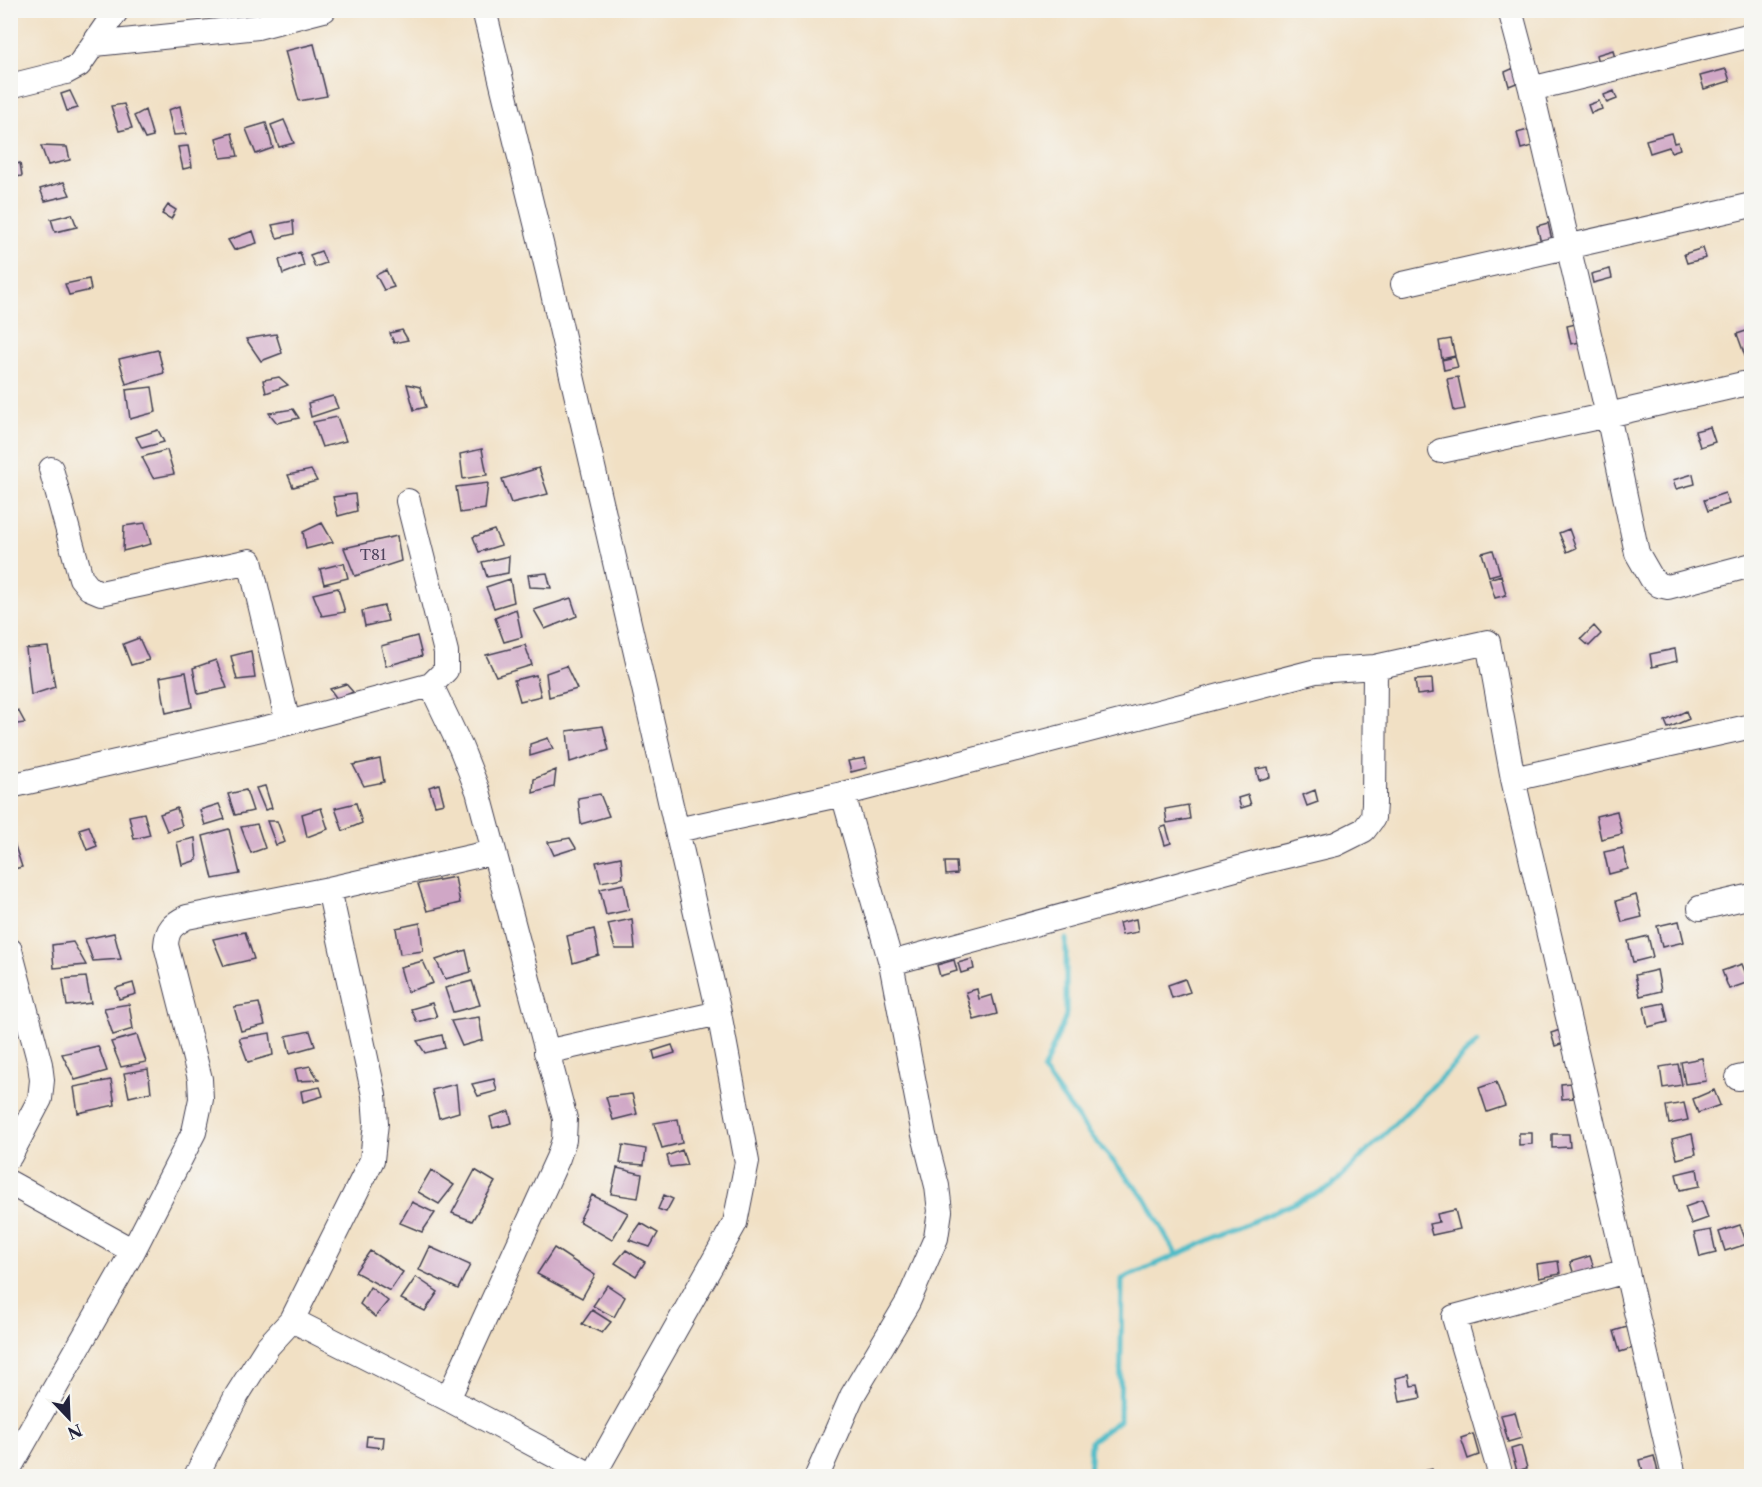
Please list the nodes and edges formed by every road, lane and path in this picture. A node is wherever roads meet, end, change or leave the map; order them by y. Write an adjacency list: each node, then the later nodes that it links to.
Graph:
1 (117, 10): 6 (street)
2 (324, 10): 6 (street)
3 (484, 10): 25 (street)
4 (1510, 10): 8 (street)
5 (1752, 35): 8 (street)
6 (95, 44): 7 (street)
7 (10, 86)
8 (1531, 89): 10 (street)
9 (1752, 205): 10 (street)
10 (1567, 247): 11 (street); 13 (street)
11 (1403, 284)
12 (1752, 382): 13 (street)
13 (1608, 416): 14 (street); 17 (street)
14 (1441, 451)
15 (51, 469): 20 (street)
16 (408, 501): 19 (street)
17 (1752, 566)
18 (1375, 667): 22 (street); 24 (street); 31 (street)
19 (431, 686): 20 (street); 26 (street)
20 (288, 723): 23 (street)
21 (1752, 726): 22 (street)
22 (1513, 779): 37 (street)
23 (10, 786)
24 (843, 794): 25 (street); 31 (street)
25 (677, 830): 32 (street)
26 (493, 852): 27 (street); 33 (street)
27 (329, 889): 36 (street); 38 (street)
28 (1752, 896): 29 (street)
29 (1700, 908)
30 (10, 950): 34 (street)
31 (891, 963): 43 (street)
32 (719, 1013): 33 (street); 42 (street)
33 (546, 1052): 39 (street)
34 (10, 1156)
35 (10, 1183): 36 (street)
36 (133, 1251): 40 (street)
37 (1627, 1271): 44 (street); 45 (street)
38 (292, 1320): 39 (street); 41 (street)
39 (448, 1399): 42 (street)
40 (10, 1467)
41 (196, 1476)
42 (593, 1476)
43 (817, 1476)
44 (1500, 1476)
45 (1674, 1476)

